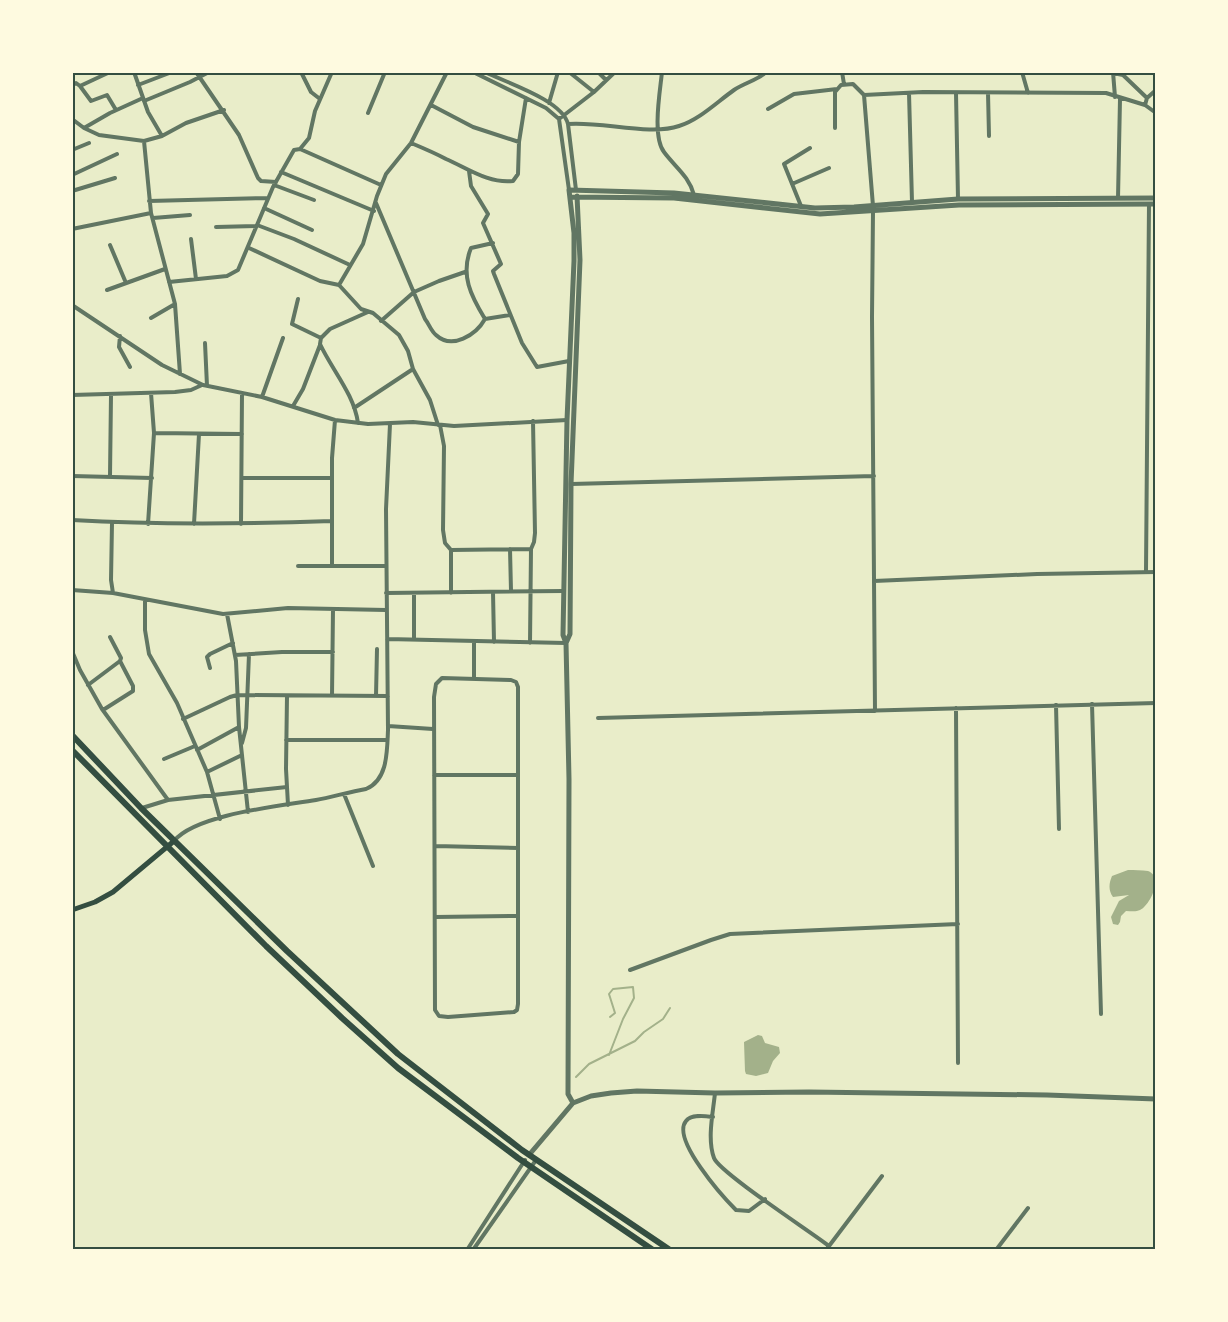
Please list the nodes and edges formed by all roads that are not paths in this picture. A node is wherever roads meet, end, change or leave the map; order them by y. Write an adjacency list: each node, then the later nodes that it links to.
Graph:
1 (110, 72): 26 (street)
2 (134, 72): 27 (street)
3 (172, 72): 27 (street)
4 (196, 72): 22 (street)
5 (208, 72): 22 (street)
6 (301, 72): 39 (street)
7 (332, 72): 39 (street)
8 (385, 72): 47 (street)
9 (447, 72): 42 (street)
10 (473, 72): 36 (street)
11 (485, 72): 21 (street)
12 (558, 72): 41 (street)
13 (569, 72): 30 (street)
14 (598, 72): 23 (street)
15 (615, 72): 23 (street)
16 (662, 72): 55 (street)
17 (766, 72): 55 (street)
18 (842, 72): 24 (street)
19 (1022, 72): 34 (street)
20 (1113, 72): 37 (street); 38 (street)
21 (495, 74): 41 (street)
22 (200, 78): 40 (street); 45 (street)
23 (606, 80): 30 (street)
24 (844, 84): 28 (street); 35 (street)
25 (72, 85): 26 (street)
26 (80, 86): 44 (street)
27 (138, 86): 40 (street)
28 (837, 89): 46 (street); 54 (street)
29 (1156, 90): 38 (street)
30 (594, 92): 49 (street)
31 (909, 93): 32 (street); 35 (street); 85 (street)
32 (956, 93): 33 (street); 82 (street)
33 (988, 93): 34 (street); 57 (street)
34 (1028, 93): 37 (street)
35 (864, 95): 89 (street)
36 (526, 98): 51 (street); 59 (street)
37 (1118, 98): 43 (street); 79 (street)
38 (1147, 98): 43 (street)
39 (320, 99): 63 (street)
40 (143, 100): 44 (street); 56 (street)
41 (549, 104): 49 (street)
42 (430, 105): 59 (street); 61 (street)
43 (1145, 105): 48 (street)
44 (116, 110): 53 (street)
45 (224, 110): 56 (street); 71 (street)
46 (768, 110)
47 (368, 112)
48 (1156, 113)
49 (564, 116): 51 (street); 52 (street)
50 (72, 119): 53 (street)
51 (559, 119): 75 (street)
52 (568, 124): 55 (street); 76 (street)
53 (84, 128): 58 (street)
54 (835, 128)
55 (658, 130): 77 (street)
56 (162, 136): 58 (street)
57 (989, 136)
58 (144, 141): 83 (street)
59 (519, 142): 67 (street)
60 (89, 143): 64 (street)
61 (411, 143): 67 (street); 73 (street)
62 (810, 148): 72 (street)
63 (300, 149): 68 (street); 73 (street)
64 (72, 150)
65 (117, 154): 69 (street)
66 (829, 168): 72 (street)
67 (469, 171): 98 (street)
68 (281, 172): 71 (street); 90 (street)
69 (72, 175)
70 (115, 178): 74 (street)
71 (275, 183): 78 (street); 81 (street)
72 (792, 184): 87 (street)
73 (381, 185): 84 (street)
74 (72, 191)
75 (569, 194): 76 (street); 123 (street)
76 (576, 194): 77 (street); 89 (street); 150 (street)
77 (694, 195): 87 (street)
78 (268, 198): 83 (street); 88 (street)
79 (1118, 198): 80 (street); 82 (street)
80 (1156, 198)
81 (314, 200)
82 (958, 200): 85 (street)
83 (149, 201): 92 (street)
84 (375, 202): 90 (street); 109 (street)
85 (912, 202): 89 (street)
86 (1153, 203): 89 (street); 163 (street)
87 (801, 206): 89 (street)
88 (264, 208): 93 (street); 96 (street)
89 (873, 208): 146 (street)
90 (374, 211): 101 (street)
91 (190, 215): 92 (street)
92 (152, 216): 95 (street); 102 (street)
93 (257, 226): 94 (street); 100 (street); 101 (street)
94 (216, 227)
95 (72, 229)
96 (312, 230)
97 (191, 239): 104 (street)
98 (493, 243): 103 (street); 114 (street)
99 (110, 245): 106 (street)
100 (249, 248): 104 (street); 107 (street)
101 (350, 266): 107 (street)
102 (165, 269): 105 (street); 106 (street)
103 (465, 272): 109 (street); 116 (street)
104 (196, 279): 105 (street)
105 (170, 282): 111 (street)
106 (126, 283): 108 (street)
107 (339, 285): 113 (street)
108 (107, 290)
109 (414, 291): 116 (street); 117 (street)
110 (298, 299): 120 (street)
111 (175, 304): 115 (street); 126 (street)
112 (72, 305): 118 (street)
113 (368, 312): 117 (street); 120 (street)
114 (510, 315): 116 (street); 123 (street)
115 (151, 318)
116 (485, 319)
117 (381, 321): 125 (street)
118 (120, 336): 124 (street); 126 (street)
119 (283, 338): 132 (street)
120 (321, 338): 122 (street)
121 (205, 344): 127 (street)
122 (320, 344): 133 (street); 134 (street)
123 (570, 361): 136 (street)
124 (130, 367)
125 (413, 369): 134 (street); 140 (street)
126 (180, 374): 127 (street)
127 (205, 386): 128 (street); 129 (street)
128 (151, 393): 130 (street); 141 (street)
129 (242, 393): 132 (street); 143 (street)
130 (111, 395): 131 (street); 145 (street)
131 (72, 396)
132 (262, 397): 133 (street)
133 (292, 406): 135 (street)
134 (354, 408): 138 (street)
135 (335, 420): 138 (street); 149 (street)
136 (567, 420): 137 (street); 169 (street)
137 (533, 421): 140 (street); 158 (street)
138 (358, 423): 139 (street)
139 (390, 424): 140 (street); 162 (street)
140 (439, 425): 159 (street)
141 (154, 433): 142 (street); 147 (street)
142 (199, 434): 143 (street); 155 (street)
143 (243, 434): 148 (street)
144 (72, 476): 145 (street)
145 (110, 476): 147 (street)
146 (874, 476): 150 (street); 165 (street)
147 (152, 478): 154 (street)
148 (243, 478): 149 (street); 156 (street)
149 (332, 478): 152 (street)
150 (571, 484): 186 (street)
151 (72, 520): 153 (street)
152 (332, 521): 156 (street); 161 (street)
153 (112, 523): 154 (street); 171 (street)
154 (148, 524): 155 (street)
155 (194, 524): 156 (street)
156 (241, 524)
157 (510, 549): 158 (street); 159 (street); 167 (street)
158 (531, 549): 168 (street)
159 (451, 550): 173 (street)
160 (298, 566): 161 (street)
161 (332, 566): 162 (street)
162 (386, 566): 172 (street)
163 (1146, 572): 164 (street); 165 (street)
164 (1156, 572)
165 (874, 581): 207 (street)
166 (72, 590): 171 (street)
167 (511, 591): 168 (street); 170 (street)
168 (530, 591): 169 (street); 185 (street)
169 (564, 591): 186 (street)
170 (493, 592): 173 (street); 183 (street)
171 (113, 593): 175 (street)
172 (386, 593): 174 (street); 177 (street)
173 (451, 593): 174 (street)
174 (414, 594): 181 (street)
175 (145, 600): 178 (street); 209 (street)
176 (333, 609): 177 (street); 178 (street); 189 (street)
177 (386, 610): 180 (street)
178 (226, 614): 184 (street)
179 (110, 637): 192 (street)
180 (387, 639): 181 (street); 201 (street)
181 (414, 640): 182 (street)
182 (474, 642): 183 (street); 194 (street)
183 (495, 642): 185 (street)
184 (233, 643): 191 (street); 193 (street)
185 (530, 643): 186 (street)
186 (566, 643): 247 (street)
187 (377, 649): 200 (street)
188 (72, 651): 195 (street)
189 (333, 652): 190 (street); 199 (street)
190 (249, 654): 191 (street); 197 (street)
191 (235, 655): 196 (street)
192 (120, 661): 195 (street); 206 (street)
193 (210, 668)
194 (474, 678): 212 (street); 223 (street)
195 (88, 685): 206 (street)
196 (237, 695): 197 (street); 209 (street); 211 (street)
197 (248, 695): 198 (street); 216 (street)
198 (287, 696): 199 (street); 214 (street)
199 (332, 696): 200 (street)
200 (376, 696): 201 (street)
201 (388, 696): 210 (street)
202 (1156, 703): 203 (street)
203 (1092, 704): 204 (street); 244 (street)
204 (1056, 705): 205 (street); 233 (street)
205 (956, 708): 207 (street); 242 (street)
206 (104, 710): 228 (street)
207 (875, 711): 208 (street)
208 (598, 718)
209 (183, 719): 217 (street)
210 (388, 726): 212 (street); 215 (street)
211 (239, 727): 216 (street); 217 (street)
212 (433, 729): 222 (street)
213 (72, 735): 230 (main road)
214 (286, 740): 215 (street); 224 (street)
215 (387, 740): 226 (street)
216 (241, 746): 219 (street)
217 (196, 748): 220 (street); 221 (street)
218 (72, 750): 236 (main road)
219 (242, 755): 221 (street); 225 (street)
220 (164, 759)
221 (207, 772): 227 (street)
222 (434, 775): 223 (street); 235 (street)
223 (518, 775): 237 (street)
224 (287, 788): 225 (street); 229 (street)
225 (246, 792): 227 (street); 231 (street)
226 (344, 794): 229 (street); 238 (street)
227 (212, 795): 228 (street); 232 (street)
228 (168, 800): 230 (street)
229 (288, 805): 231 (street)
230 (141, 808): 234 (main road)
231 (248, 812): 232 (street)
232 (220, 819): 234 (street)
233 (1059, 829)
234 (174, 841): 236 (main road); 250 (main road)
235 (435, 846): 237 (street); 241 (street)
236 (169, 847): 239 (main road); 251 (main road)
237 (518, 848): 240 (street)
238 (373, 866)
239 (72, 910)
240 (517, 916): 241 (street); 241 (street)
241 (435, 917)
242 (958, 924): 243 (street); 245 (street)
243 (630, 970)
244 (1101, 1014)
245 (958, 1063)
246 (715, 1093): 247 (street); 248 (street); 249 (street)
247 (570, 1098): 250 (street)
248 (1156, 1099)
249 (713, 1117): 255 (street); 255 (street)
250 (529, 1155): 251 (street); 252 (main road)
251 (519, 1159): 253 (main road); 261 (street)
252 (536, 1160): 253 (street); 257 (main road)
253 (531, 1168): 258 (main road); 259 (street)
254 (882, 1176): 260 (street)
255 (765, 1199): 260 (street)
256 (1028, 1208): 265 (street)
257 (614, 1212): 258 (main road); 264 (main road)
258 (608, 1220): 263 (main road)
259 (475, 1248): 262 (street)
260 (827, 1248)
261 (466, 1250)
262 (481, 1250)
263 (653, 1250)
264 (670, 1250)
265 (996, 1250)

